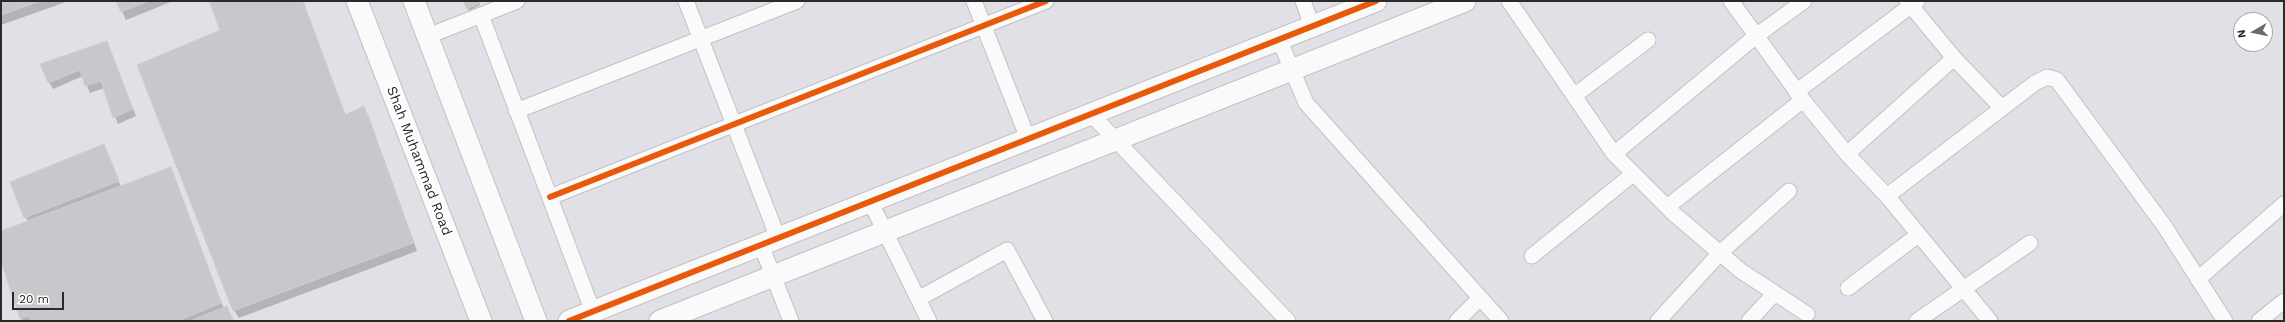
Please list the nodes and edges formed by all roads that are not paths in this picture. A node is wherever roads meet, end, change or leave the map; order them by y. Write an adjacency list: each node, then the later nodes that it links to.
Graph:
1 (357, 1): 58 (street, Shah Muhammad Road)
2 (414, 1): 18 (street)
3 (517, 1): 15 (street)
4 (686, 1): 20 (street)
5 (797, 1): 20 (street)
6 (974, 1): 16 (street)
7 (1046, 1): 16 (street)
8 (1303, 1): 17 (street)
9 (1376, 1): 17 (street)
10 (1466, 1): 24 (street)
11 (1509, 1): 25 (street)
12 (1731, 1): 19 (street)
13 (1804, 1): 19 (street)
14 (1912, 3): 23 (street); 26 (street)
15 (485, 9): 18 (street); 28 (street)
16 (984, 26): 30 (street); 31 (street)
17 (1312, 26): 21 (street)
18 (428, 36): 59 (street)
19 (1756, 36): 26 (street); 33 (street)
20 (701, 40): 28 (street); 30 (street)
21 (1279, 40): 24 (street); 29 (street)
22 (1648, 40): 25 (street)
23 (1954, 58): 27 (street); 34 (street)
24 (1292, 70): 32 (street); 53 (street)
25 (1574, 96): 33 (street)
26 (1799, 96): 34 (street); 41 (street)
27 (2002, 108): 37 (street); 49 (street)
28 (516, 111): 38 (street)
29 (1091, 114): 31 (street); 32 (street)
30 (734, 124): 38 (street); 44 (street)
31 (1028, 139): 39 (street)
32 (1117, 139): 42 (street); 65 (street)
33 (1614, 154): 35 (street)
34 (1847, 154): 37 (street)
35 (1634, 174): 41 (street); 47 (street)
36 (1789, 191): 46 (street)
37 (1887, 196): 43 (street)
38 (550, 197): 56 (street)
39 (870, 201): 42 (street); 44 (street)
40 (2284, 204): 49 (street)
41 (1667, 207): 46 (street)
42 (885, 232): 48 (street); 54 (street)
43 (1918, 235): 50 (street); 51 (street)
44 (770, 241): 48 (street); 56 (street)
45 (2030, 243): 51 (street)
46 (1720, 253): 52 (street); 68 (street)
47 (1532, 256)
48 (774, 276): 61 (street); 62 (street)
49 (2198, 279): 72 (street)
50 (1848, 288)
51 (1962, 290): 70 (street); 71 (street)
52 (1774, 292): 57 (street); 69 (street)
53 (1480, 298): 66 (street); 67 (street)
54 (918, 299): 63 (street); 64 (street)
55 (2284, 301): 73 (street)
56 (593, 312): 60 (street)
57 (1807, 314)
58 (481, 321)
59 (536, 321)
60 (569, 321)
61 (660, 321)
62 (791, 321)
63 (929, 321)
64 (1045, 321)
65 (1288, 321)
66 (1457, 321)
67 (1501, 321)
68 (1658, 321)
69 (1749, 321)
70 (1916, 321)
71 (1990, 321)
72 (2225, 321)
73 (2259, 321)

